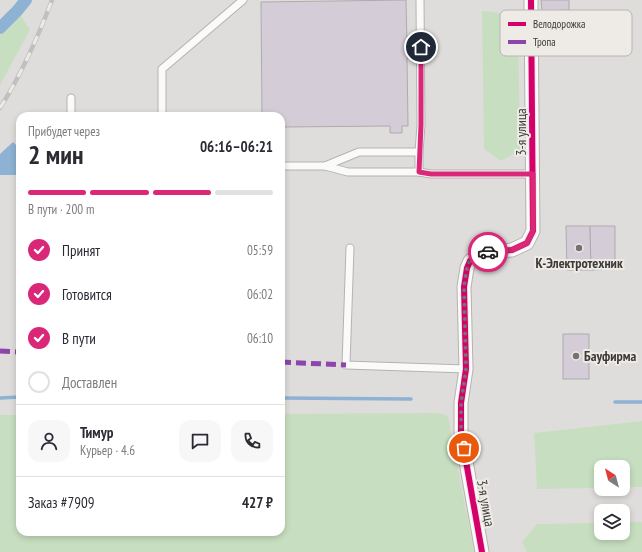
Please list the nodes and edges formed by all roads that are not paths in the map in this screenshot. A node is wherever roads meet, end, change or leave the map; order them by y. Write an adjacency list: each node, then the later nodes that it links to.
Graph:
1 (243, 0): 8 (lane)
2 (420, 0): 9 (lane)
3 (532, 0): 4 (street, 3-я улица)
4 (532, 10)
5 (532, 56): 13 (street, 3-я улица)
6 (71, 98): 7 (lane)
7 (71, 112)
8 (162, 112)
9 (419, 152): 11 (lane); 12 (lane)
10 (285, 166): 11 (lane)
11 (325, 166): 12 (lane)
12 (419, 172): 13 (lane)
13 (533, 174): 15 (street, 3-я улица)
14 (350, 248): 15 (lane)
15 (466, 369): 16 (street, 3-я улица)
16 (482, 552)

